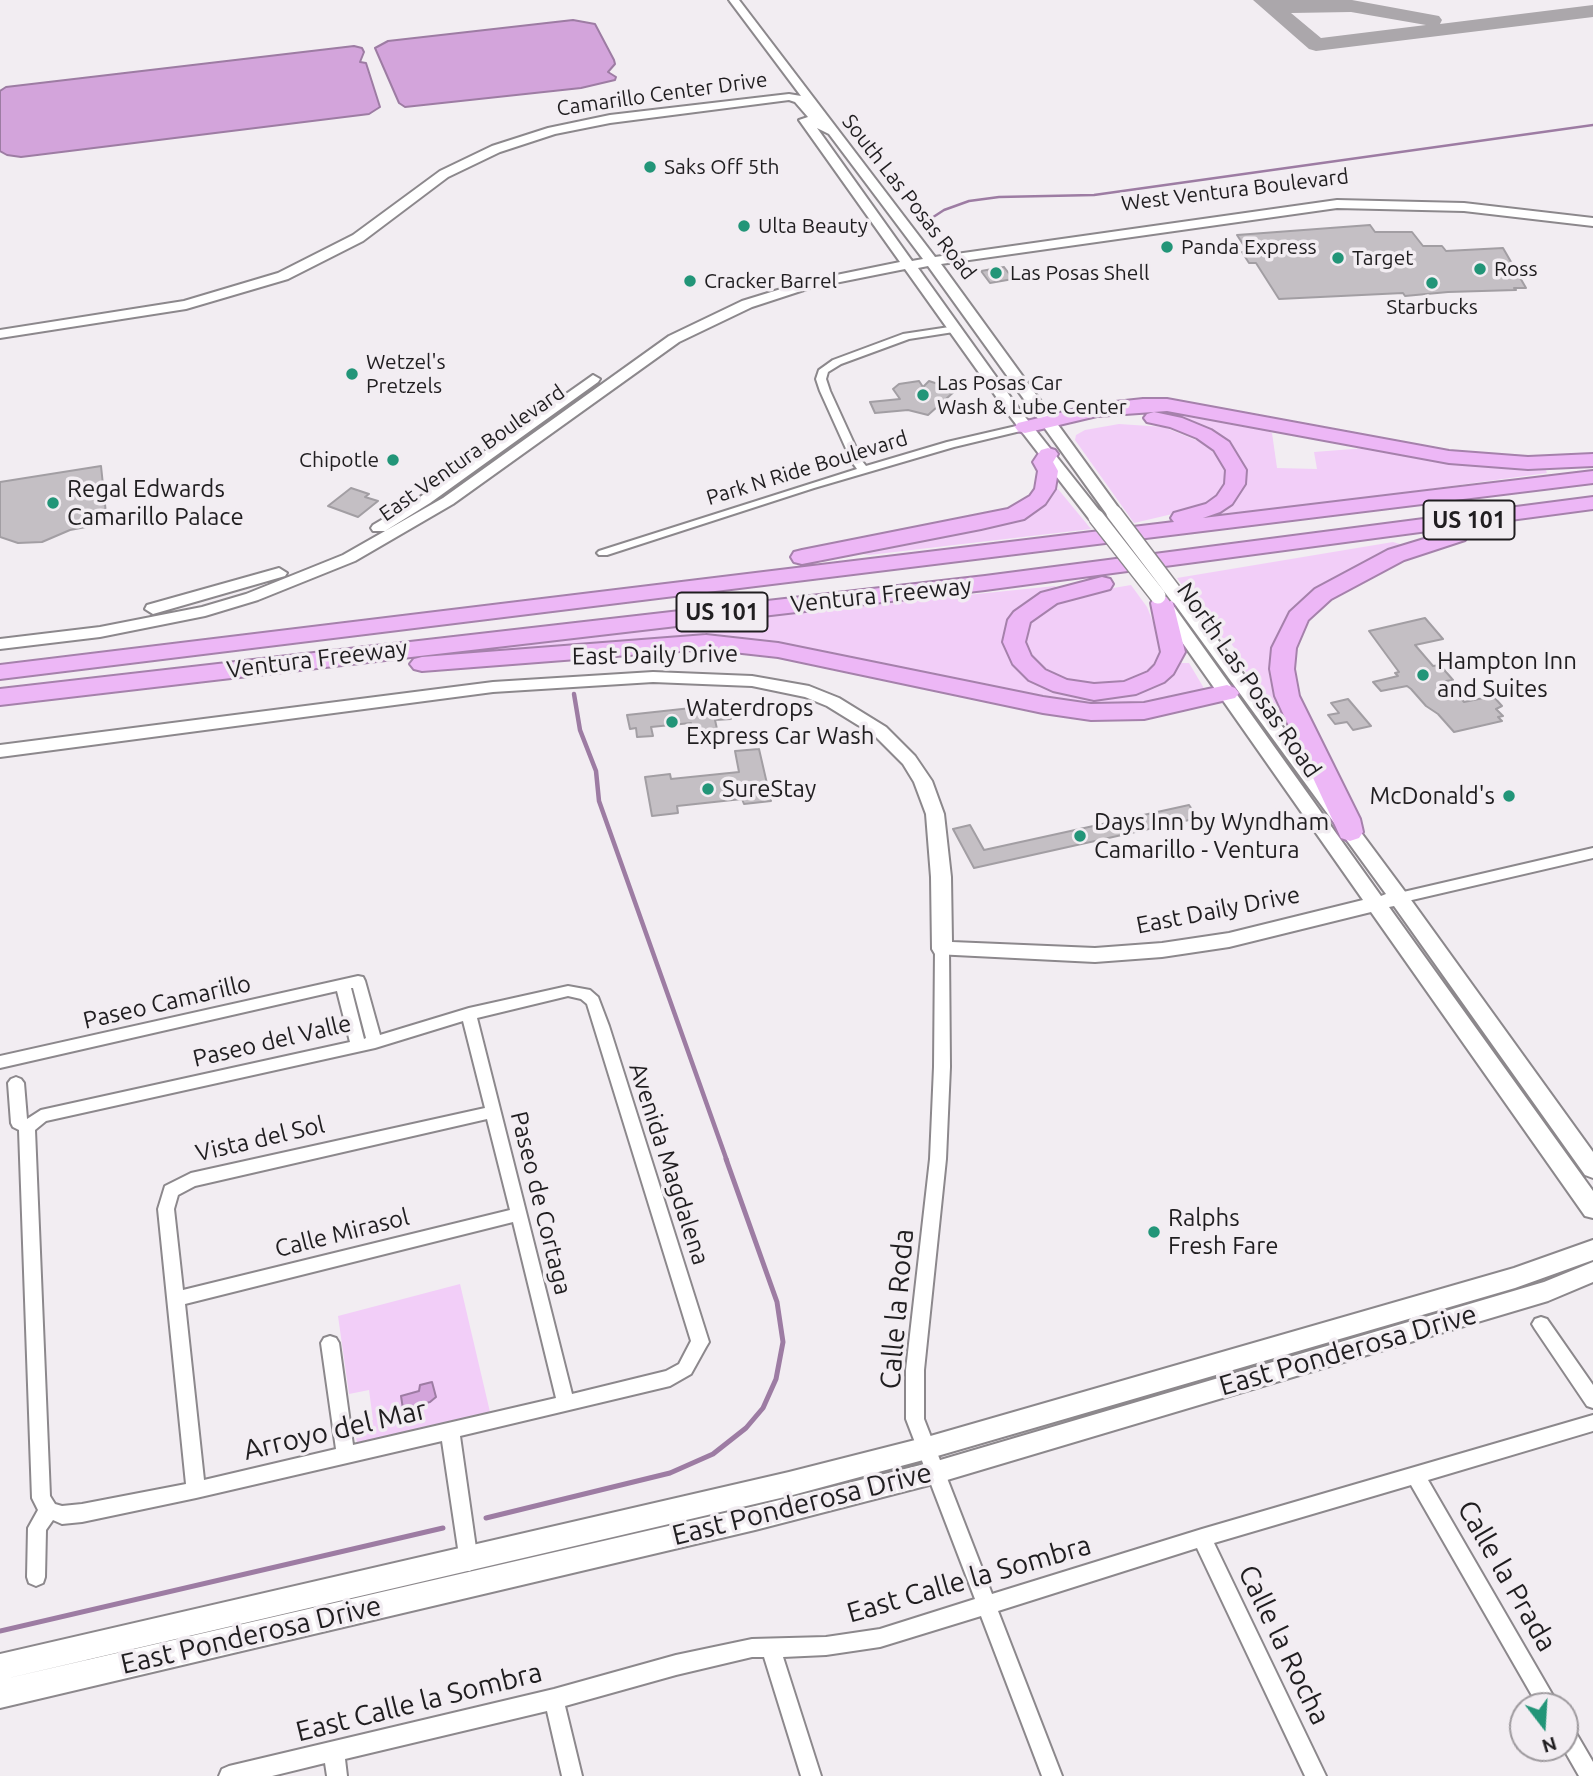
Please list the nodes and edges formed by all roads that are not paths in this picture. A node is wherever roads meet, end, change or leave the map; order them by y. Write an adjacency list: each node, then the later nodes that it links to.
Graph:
1 (723, 0): 3 (main road)
2 (734, 0): 5 (main road, South Las Posas Road)
3 (774, 75)
4 (785, 91): 5 (main road); 9 (main road, South Las Posas Road); 11 (main road, Camarillo Center Drive)
5 (831, 131): 8 (main road, South Las Posas Road)
6 (1593, 214): 8 (main road, West Ventura Boulevard)
7 (1593, 222): 8 (main road, West Ventura Boulevard)
8 (928, 258): 9 (main road); 14 (main road, South Las Posas Road)
9 (906, 260): 10 (main road, South Las Posas Road); 12 (main road, East Ventura Boulevard); 26 (main road, East Ventura Boulevard)
10 (956, 329): 13 (main road, South Las Posas Road); 16 (street)
11 (0, 334)
12 (633, 350): 25 (main road, East Ventura Boulevard)
13 (1025, 427): 14 (highway); 14 (main road, North Las Posas Road); 16 (street, Park N Ride Boulevard)
14 (1051, 437): 15 (highway); 21 (highway); 23 (highway); 24 (main road, North Las Posas Road, bridge); 24 (main road, North Las Posas Road, bridge)
15 (1593, 460)
16 (865, 471): 22 (street, Park N Ride Boulevard)
17 (1593, 477): 21 (highway, Ventura Freeway / US 101)
18 (1593, 503): 20 (highway, Ventura Freeway / US 101)
19 (1593, 508): 32 (highway)
20 (1345, 537): 24 (highway); 28 (highway, Ventura Freeway / US 101)
21 (994, 550): 23 (highway, Ventura Freeway / US 101)
22 (603, 553)
23 (618, 595): 27 (highway, Ventura Freeway / US 101)
24 (1166, 599): 29 (main road, North Las Posas Road)
25 (0, 632)
26 (0, 644)
27 (0, 671)
28 (99, 684): 29 (highway); 30 (highway, Ventura Freeway / US 101)
29 (1236, 691): 32 (main road, North Las Posas Road); 35 (main road, North Las Posas Road)
30 (0, 697)
31 (0, 751): 36 (main road, East Daily Drive)
32 (1350, 832): 34 (main road, North Las Posas Road)
33 (1593, 853): 34 (street)
34 (1399, 898): 35 (main road, East Daily Drive); 46 (main road, North Las Posas Road)
35 (1374, 904): 36 (main road, East Daily Drive); 47 (main road, North Las Posas Road)
36 (942, 949): 60 (street, Calle la Roda)
37 (351, 983): 40 (street); 41 (street); 42 (street, Paseo Camarillo)
38 (577, 991): 39 (street, Paseo del Valle); 54 (street, Avenida Magdalena)
39 (469, 1014): 40 (street, Paseo del Valle); 44 (street, Paseo de Cortaga)
40 (375, 1041): 41 (street, Paseo del Valle)
41 (358, 1045): 45 (street, Paseo del Valle)
42 (0, 1062)
43 (16, 1083): 45 (street)
44 (493, 1112): 48 (street, Paseo de Cortaga); 51 (street, Vista del Sol)
45 (28, 1127): 63 (street)
46 (1593, 1169)
47 (1593, 1209)
48 (519, 1214): 51 (street, Calle Mirasol); 56 (street, Paseo de Cortaga)
49 (1593, 1250): 60 (main road, East Ponderosa Drive)
50 (1593, 1272): 60 (main road, East Ponderosa Drive)
51 (177, 1298): 62 (street, Vista del Sol)
52 (1541, 1324): 55 (street)
53 (330, 1343): 59 (street)
54 (694, 1359): 56 (street, Arroyo del Mar)
55 (1593, 1400)
56 (566, 1404): 58 (street, Arroyo del Mar)
57 (1593, 1423): 61 (street, East Calle la Sombra)
58 (450, 1432): 59 (street, Arroyo del Mar); 65 (street)
59 (346, 1456): 62 (street, Arroyo del Mar)
60 (932, 1460): 65 (main road, East Ponderosa Drive); 67 (main road, East Ponderosa Drive); 68 (street, Calle la Roda)
61 (1415, 1475): 64 (street, East Calle la Sombra); 71 (street, Calle la Prada)
62 (195, 1490): 63 (street, Arroyo del Mar)
63 (49, 1510): 66 (street)
64 (1202, 1538): 68 (street, East Calle la Sombra); 81 (street, Calle la Rocha)
65 (470, 1558): 67 (street); 70 (main road, East Ponderosa Drive)
66 (36, 1577)
67 (462, 1585): 72 (main road, East Ponderosa Drive)
68 (986, 1606): 69 (street, East Calle la Sombra); 80 (street, Calle la Roda)
69 (771, 1648): 73 (street, East Calle la Sombra); 79 (street)
70 (0, 1667)
71 (1541, 1692)
72 (0, 1694)
73 (554, 1699): 74 (street, East Calle la Sombra); 78 (street)
74 (334, 1752): 76 (street, East Calle la Sombra); 77 (street)
75 (1579, 1757): 82 (street)
76 (229, 1776)
77 (337, 1776)
78 (572, 1776)
79 (811, 1776)
80 (1052, 1776)
81 (1316, 1776)
82 (1590, 1776)

